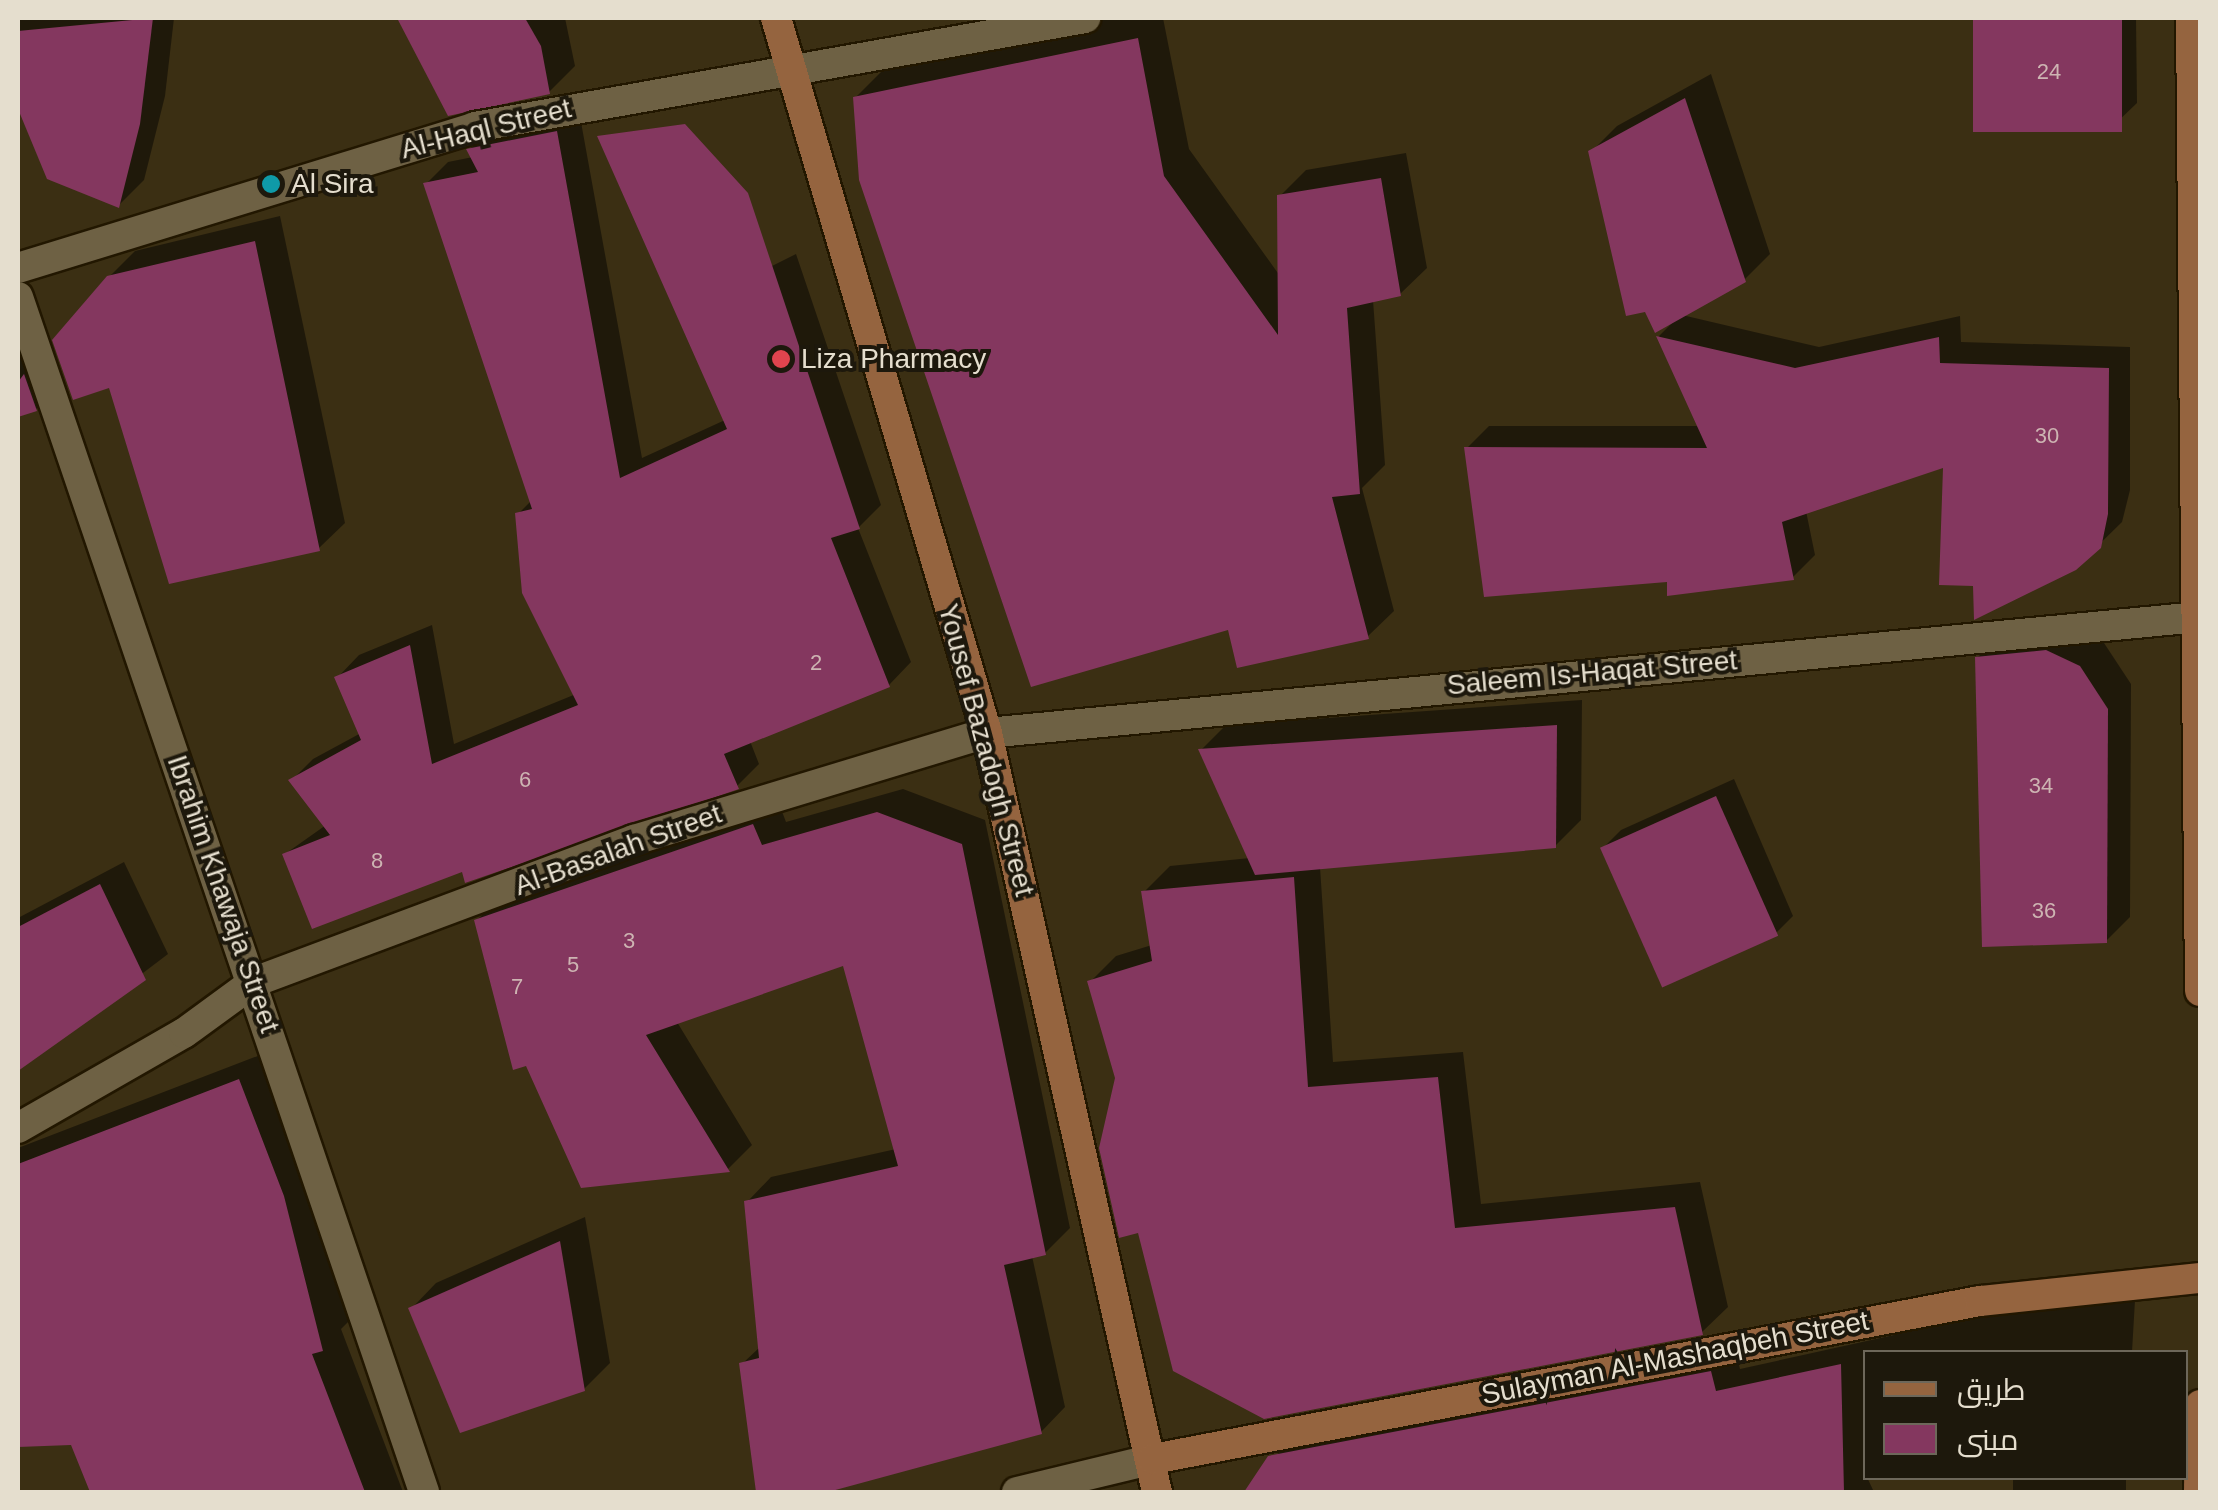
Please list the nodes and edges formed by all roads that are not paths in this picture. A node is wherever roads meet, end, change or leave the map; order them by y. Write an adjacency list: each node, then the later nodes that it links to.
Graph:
1 (776, 18): 4 (main road, Yousef Bazadogh Street)
2 (1085, 18): 4 (street, Al-Haql Street)
3 (2190, 18): 7 (main road)
4 (789, 75): 5 (street, Al-Haql Street); 8 (main road, Yousef Bazadogh Street)
5 (18, 268)
6 (18, 297): 9 (street, Ibrahim Khawaja Street)
7 (2198, 618): 8 (street, Saleem Is-Haqat Street); 10 (main road)
8 (987, 733): 9 (street, Al-Basalah Street); 14 (main road, Yousef Bazadogh Street)
9 (254, 982): 11 (street, Al-Basalah Street); 15 (street, Ibrahim Khawaja Street)
10 (2200, 991)
11 (18, 1128)
12 (2200, 1278): 14 (main road, Sulayman Al-Mashaqbeh Street)
13 (2200, 1405): 18 (main road)
14 (1152, 1459): 16 (street); 17 (main road, Yousef Bazadogh Street)
15 (424, 1492)
16 (1017, 1492)
17 (1156, 1492)
18 (2200, 1492)

